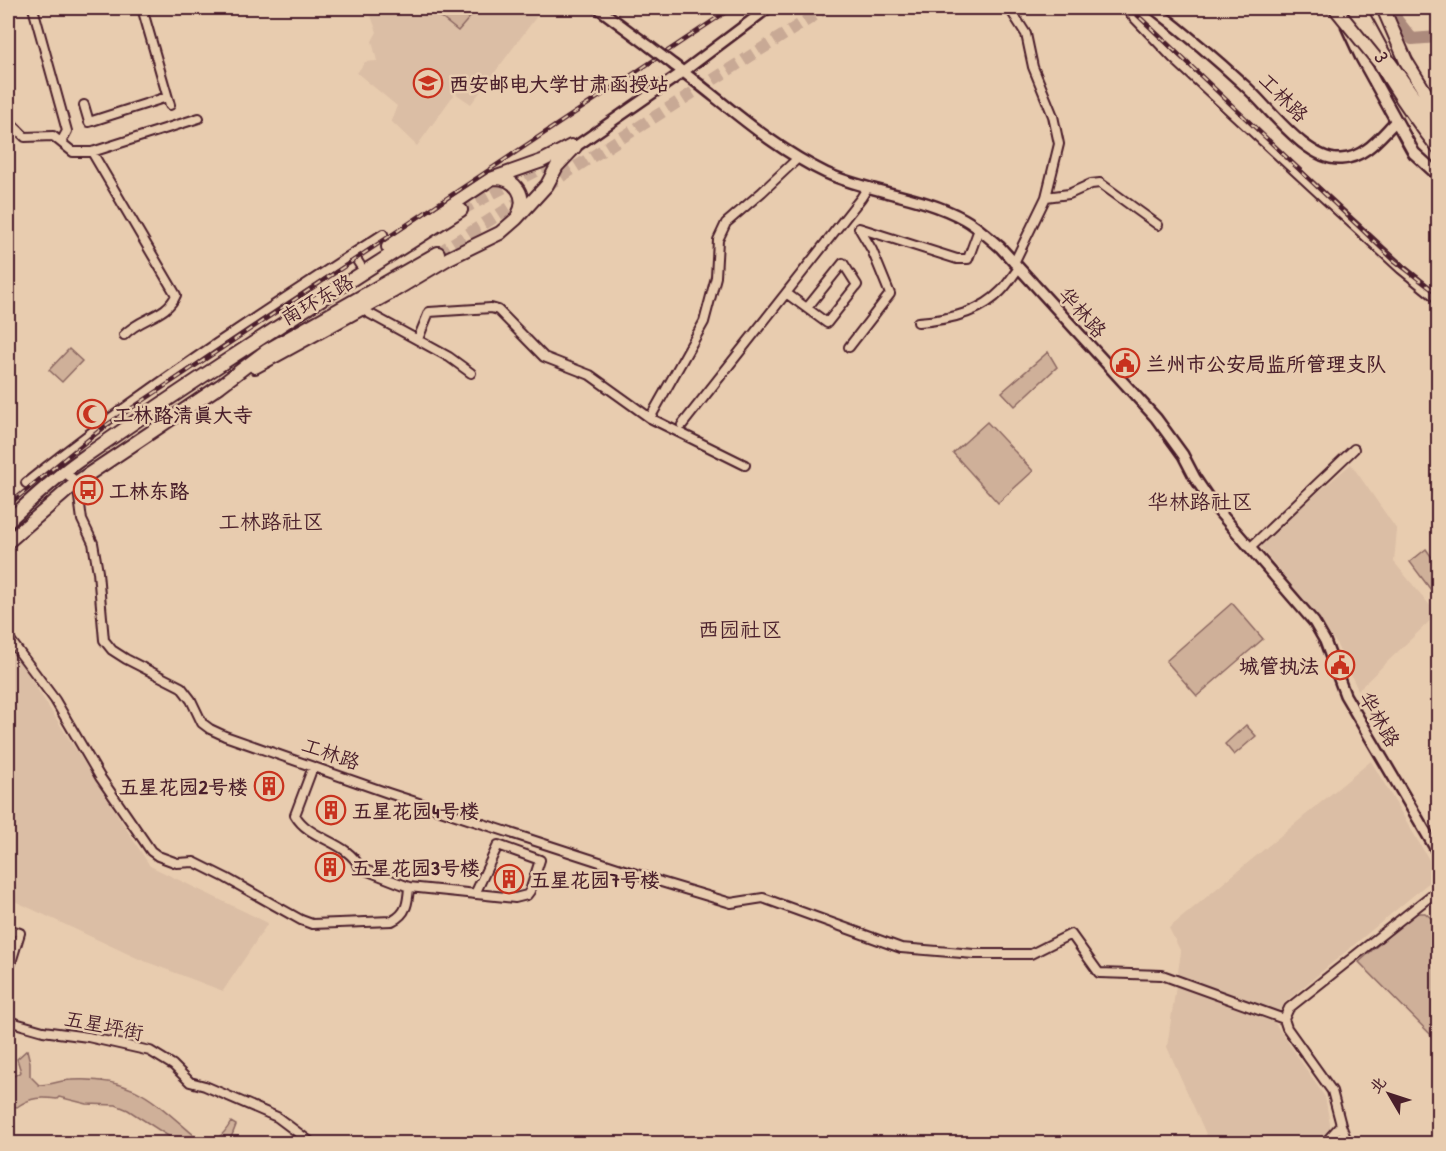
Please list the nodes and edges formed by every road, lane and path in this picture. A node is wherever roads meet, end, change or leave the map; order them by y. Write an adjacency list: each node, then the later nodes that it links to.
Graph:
1 (33, 8): 20 (street)
2 (142, 8): 14 (street)
3 (598, 8): 13 (street, 华林路, bridge)
4 (768, 8): 13 (street)
5 (1125, 8): 39 (street)
6 (1153, 8): 17 (street, 工林路)
7 (1336, 8): 12 (highway, bridge); 17 (main road, 3)
8 (1348, 8): 12 (highway, bridge)
9 (1359, 8): 12 (highway)
10 (1383, 8): 15 (highway)
11 (1010, 9): 28 (street)
12 (1381, 58): 19 (highway); 22 (highway)
13 (683, 72): 21 (street); 24 (street, 华林路)
14 (84, 105)
15 (1438, 112)
16 (199, 118): 23 (street)
17 (1396, 121): 25 (main road, 3)
18 (8, 124): 20 (street)
19 (1438, 131)
20 (61, 142): 23 (street)
21 (576, 147): 26 (highway); 30 (highway)
22 (1438, 148)
23 (92, 152): 44 (street)
24 (798, 158): 27 (street, 华林路); 49 (street)
25 (1438, 175)
26 (491, 179): 30 (highway); 36 (highway)
27 (868, 187): 32 (street, 华林路); 38 (street)
28 (1046, 197): 31 (street); 37 (street)
29 (461, 210): 43 (highway, 南环东路)
30 (516, 219): 40 (highway)
31 (1158, 225)
32 (979, 229): 37 (street, 华林路); 46 (street)
33 (383, 234): 35 (street)
34 (438, 253): 48 (highway, 南环东路)
35 (353, 254): 36 (street); 55 (street)
36 (360, 265): 43 (highway)
37 (1016, 265): 42 (street); 58 (street, 华林路)
38 (786, 293): 41 (street); 50 (street)
39 (1438, 299)
40 (361, 309): 45 (street); 48 (highway)
41 (807, 309): 41 (street)
42 (918, 322)
43 (275, 328): 53 (highway)
44 (124, 335)
45 (418, 339): 47 (street); 49 (street)
46 (849, 348)
47 (471, 373)
48 (220, 386): 54 (highway)
49 (651, 418): 52 (street)
50 (682, 425)
51 (1353, 449): 58 (street)
52 (745, 465)
53 (64, 472): 54 (street); 56 (highway)
54 (77, 482): 57 (highway); 60 (street, 工林路)
55 (26, 483)
56 (8, 521)
57 (8, 542)
58 (1250, 548): 61 (street, 华林路)
59 (8, 637): 62 (street)
60 (313, 767): 62 (street); 67 (street, 工林路)
61 (1438, 853)
62 (409, 887): 64 (street)
63 (1438, 890): 67 (street)
64 (475, 894): 64 (street)
65 (8, 929): 66 (street)
66 (8, 972)
67 (1284, 1019): 69 (street)
68 (8, 1021): 70 (street, 五星坪街)
69 (1341, 1125): 71 (street); 72 (street)
70 (313, 1143)
71 (1324, 1143)
72 (1348, 1143)

